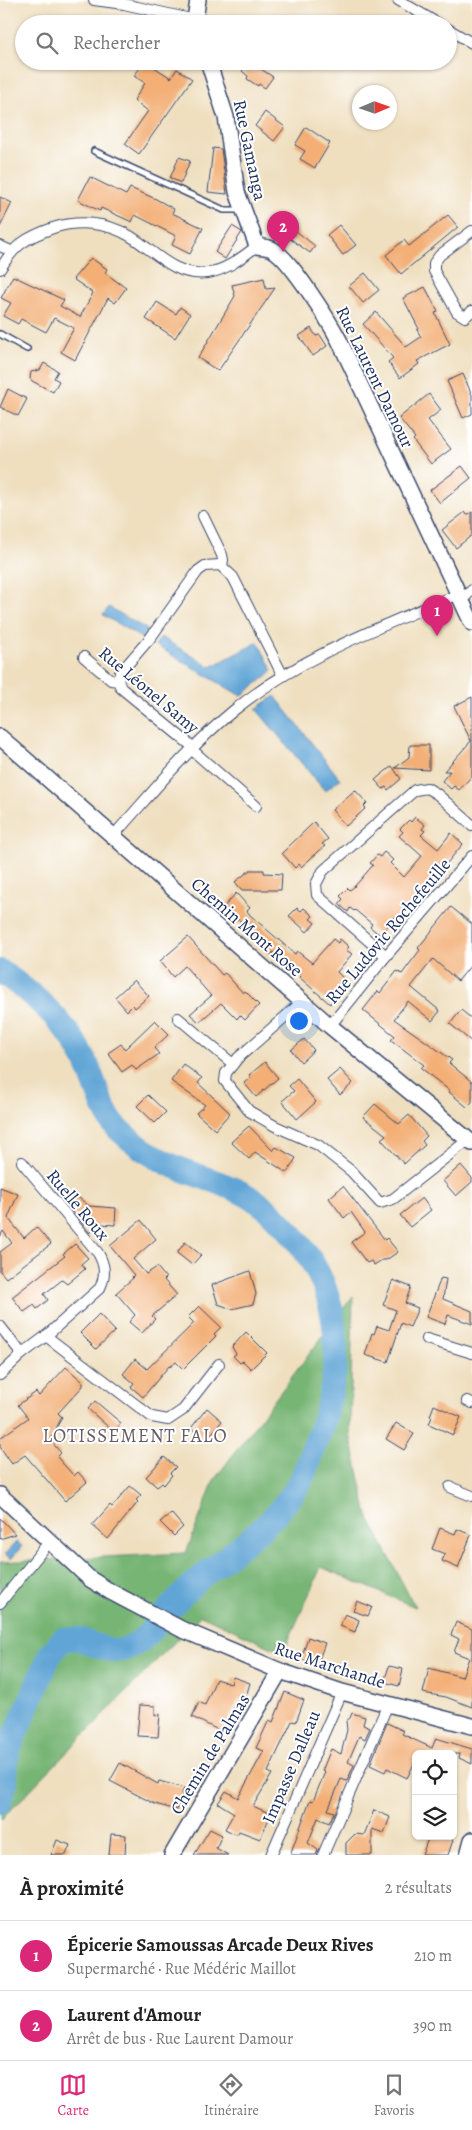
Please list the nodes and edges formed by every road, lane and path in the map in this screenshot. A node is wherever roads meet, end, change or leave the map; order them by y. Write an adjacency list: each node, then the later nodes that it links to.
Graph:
1 (94, 0): 4 (street)
2 (198, 0): 5 (street)
3 (398, 0): 6 (street)
4 (167, 15)
5 (196, 15)
6 (424, 15)
7 (457, 34): 8 (street)
8 (472, 43)
9 (211, 70): 11 (street, Rue Gamanga)
10 (94, 151): 11 (lane)
11 (243, 210): 14 (street, Rue Gamanga)
12 (472, 231): 17 (street)
13 (0, 246): 15 (street)
14 (257, 246): 15 (street); 22 (street, Rue Laurent Damour)
15 (11, 251): 16 (street)
16 (0, 269)
17 (472, 311)
18 (0, 334): 19 (lane)
19 (27, 349)
20 (203, 516): 21 (street)
21 (222, 566): 25 (street); 26 (street)
22 (464, 595): 23 (street, Rue Laurent Damour); 25 (street)
23 (472, 621)
24 (84, 657): 26 (street, Rue Léonel Samy)
25 (283, 676): 28 (street)
26 (118, 681): 28 (street, Rue Léonel Samy)
27 (0, 737): 31 (street, Chemin Mont Rose)
28 (192, 748): 29 (street, Rue Léonel Samy); 31 (street)
29 (256, 806)
30 (472, 825): 33 (street)
31 (114, 835): 34 (street, Chemin Mont Rose)
32 (471, 859): 33 (street, Rue Ludovic Rochefeuille)
33 (386, 956): 36 (street, Rue Ludovic Rochefeuille)
34 (303, 1001): 36 (street, Chemin Mont Rose); 37 (street)
35 (178, 1018): 37 (street)
36 (330, 1026): 38 (street, Chemin Mont Rose)
37 (233, 1064): 38 (street)
38 (470, 1142)
39 (22, 1162): 41 (street, Ruelle Roux)
40 (0, 1326): 44 (street)
41 (46, 1336): 44 (street, Ruelle Roux); 45 (street)
42 (427, 1339): 43 (street)
43 (472, 1353)
44 (22, 1354): 46 (street, Ruelle Roux)
45 (219, 1364)
46 (0, 1375)
47 (450, 1487): 49 (street)
48 (0, 1495): 50 (street, Rue Marchande)
49 (472, 1496)
50 (49, 1542): 51 (street); 52 (street, Rue Marchande)
51 (0, 1603)
52 (280, 1671): 53 (street, Rue Marchande); 57 (street, Chemin de Palmas)
53 (342, 1692): 54 (street, Rue Marchande); 58 (street, Impasse Dalleau)
54 (388, 1704): 55 (street, Rue Marchande); 59 (street)
55 (472, 1726)
56 (472, 1840): 60 (street)
57 (172, 1855)
58 (271, 1855)
59 (323, 1855)
60 (468, 1855)

